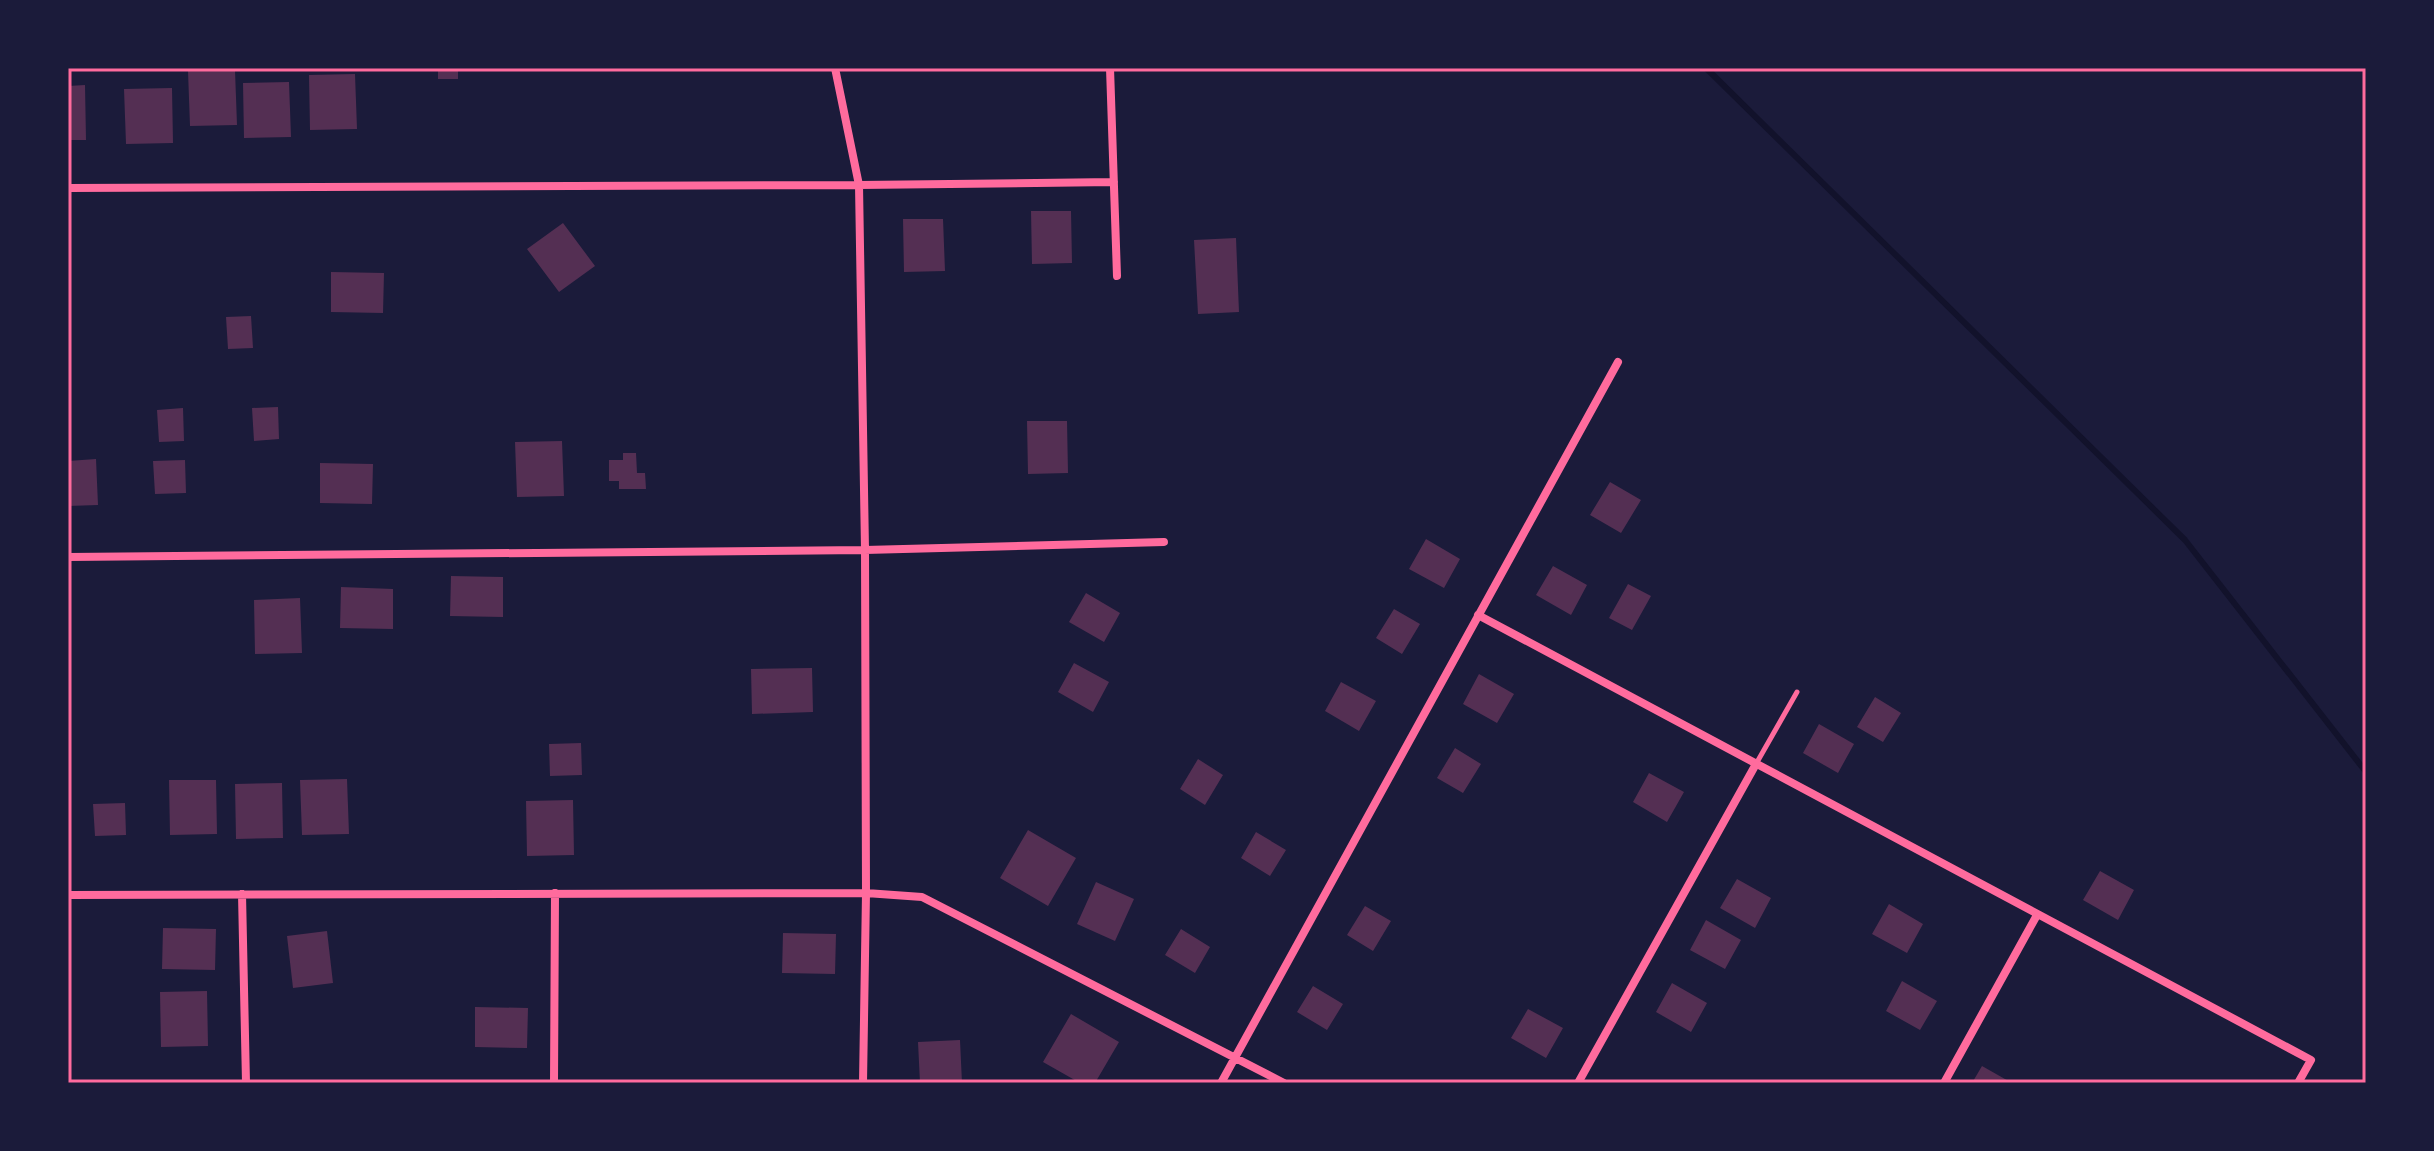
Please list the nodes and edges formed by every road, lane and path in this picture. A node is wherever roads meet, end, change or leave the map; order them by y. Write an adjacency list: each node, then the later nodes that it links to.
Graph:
1 (835, 68): 4 (street)
2 (1110, 68): 3 (street)
3 (1114, 182): 4 (street); 6 (street)
4 (859, 185): 5 (street); 9 (street)
5 (68, 188)
6 (1117, 276)
7 (1618, 362): 11 (street)
8 (1164, 542): 9 (street)
9 (865, 550): 10 (street); 15 (street)
10 (68, 557)
11 (1478, 615): 13 (street); 19 (street)
12 (1797, 692): 13 (lane)
13 (1756, 764): 18 (street); 25 (street)
14 (555, 893): 15 (street); 16 (street); 21 (street)
15 (866, 893): 19 (street); 22 (street)
16 (242, 894): 17 (street); 20 (street)
17 (68, 895)
18 (2037, 915): 26 (street); 27 (street)
19 (1235, 1056): 23 (street); 24 (street)
20 (246, 1083)
21 (554, 1083)
22 (863, 1083)
23 (1221, 1083)
24 (1284, 1083)
25 (1578, 1083)
26 (1944, 1083)
27 (2298, 1083)

